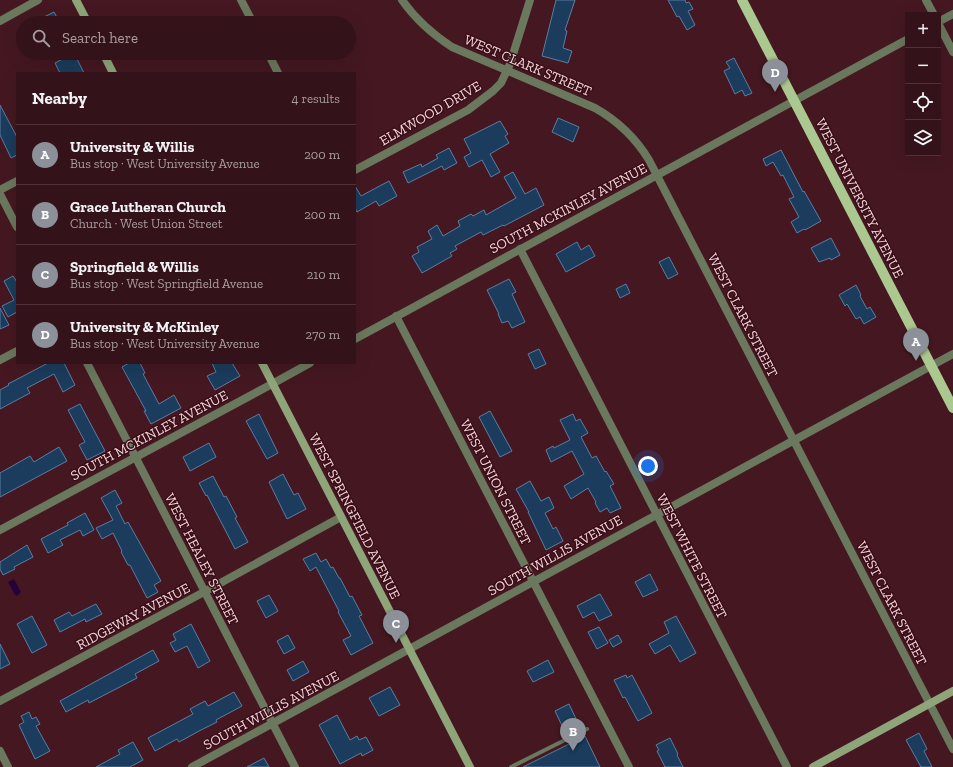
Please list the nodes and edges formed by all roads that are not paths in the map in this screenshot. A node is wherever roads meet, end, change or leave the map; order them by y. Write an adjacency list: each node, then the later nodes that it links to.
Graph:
1 (38, 0): 12 (street)
2 (76, 0): 10 (main road)
3 (241, 0): 11 (street)
4 (402, 0): 19 (street, WEST CLARK STREET)
5 (530, 0): 19 (street, ELMWOOD DRIVE)
6 (742, 0): 22 (main road, WEST UNIVERSITY AVENUE)
7 (926, 0): 8 (street)
8 (932, 12)
9 (953, 14): 13 (street)
10 (84, 16)
11 (249, 16)
12 (0, 21)
13 (941, 21)
14 (941, 29): 16 (street)
15 (905, 41): 22 (street, SOUTH MCKINLEY AVENUE)
16 (953, 52)
17 (106, 60): 20 (main road)
18 (272, 60): 21 (street)
19 (507, 70): 23 (street, ELMWOOD DRIVE); 24 (street, WEST CLARK STREET)
20 (112, 72)
21 (278, 72)
22 (794, 101): 24 (street, SOUTH MCKINLEY AVENUE); 38 (main road, WEST UNIVERSITY AVENUE)
23 (356, 169)
24 (656, 175): 29 (street, SOUTH MCKINLEY AVENUE); 41 (street, WEST CLARK STREET)
25 (16, 182): 26 (street)
26 (0, 190)
27 (0, 194): 28 (street)
28 (16, 225)
29 (520, 249): 30 (street, SOUTH MCKINLEY AVENUE); 43 (street, WEST WHITE STREET)
30 (396, 316): 31 (street, SOUTH MCKINLEY AVENUE); 46 (street, WEST UNION STREET)
31 (356, 338)
32 (16, 352): 34 (street)
33 (953, 354): 38 (street, SOUTH WILLIS AVENUE)
34 (0, 360)
35 (88, 364): 42 (street, WEST HEALEY STREET)
36 (262, 364): 39 (main road, WEST SPRINGFIELD AVENUE)
37 (308, 364): 39 (street, SOUTH MCKINLEY AVENUE)
38 (931, 366): 40 (main road, WEST UNIVERSITY AVENUE); 41 (street, SOUTH WILLIS AVENUE)
39 (272, 384): 42 (street, SOUTH MCKINLEY AVENUE); 44 (main road, WEST SPRINGFIELD AVENUE)
40 (953, 408)
41 (794, 441): 43 (street, SOUTH WILLIS AVENUE); 51 (street, WEST CLARK STREET)
42 (135, 457): 45 (street, SOUTH MCKINLEY AVENUE); 47 (street, WEST HEALEY STREET)
43 (657, 515): 46 (street, SOUTH WILLIS AVENUE); 62 (street, WEST WHITE STREET)
44 (341, 517): 47 (street, RIDGEWAY AVENUE); 48 (main road, WEST SPRINGFIELD AVENUE)
45 (0, 530)
46 (533, 582): 48 (street, SOUTH WILLIS AVENUE); 61 (street, WEST UNION STREET)
47 (204, 592): 50 (street, RIDGEWAY AVENUE); 52 (street, WEST HEALEY STREET)
48 (409, 649): 52 (street, SOUTH WILLIS AVENUE); 59 (main road, WEST SPRINGFIELD AVENUE)
49 (953, 691): 51 (main road)
50 (0, 702)
51 (929, 704): 54 (street, WEST CLARK STREET); 63 (main road)
52 (272, 724): 57 (street, SOUTH WILLIS AVENUE); 58 (street, WEST HEALEY STREET)
53 (587, 729): 60 (lane)
54 (953, 749)
55 (0, 751): 56 (street)
56 (8, 767)
57 (192, 767)
58 (295, 767)
59 (470, 767)
60 (511, 767)
61 (629, 767)
62 (787, 767)
63 (813, 767)

